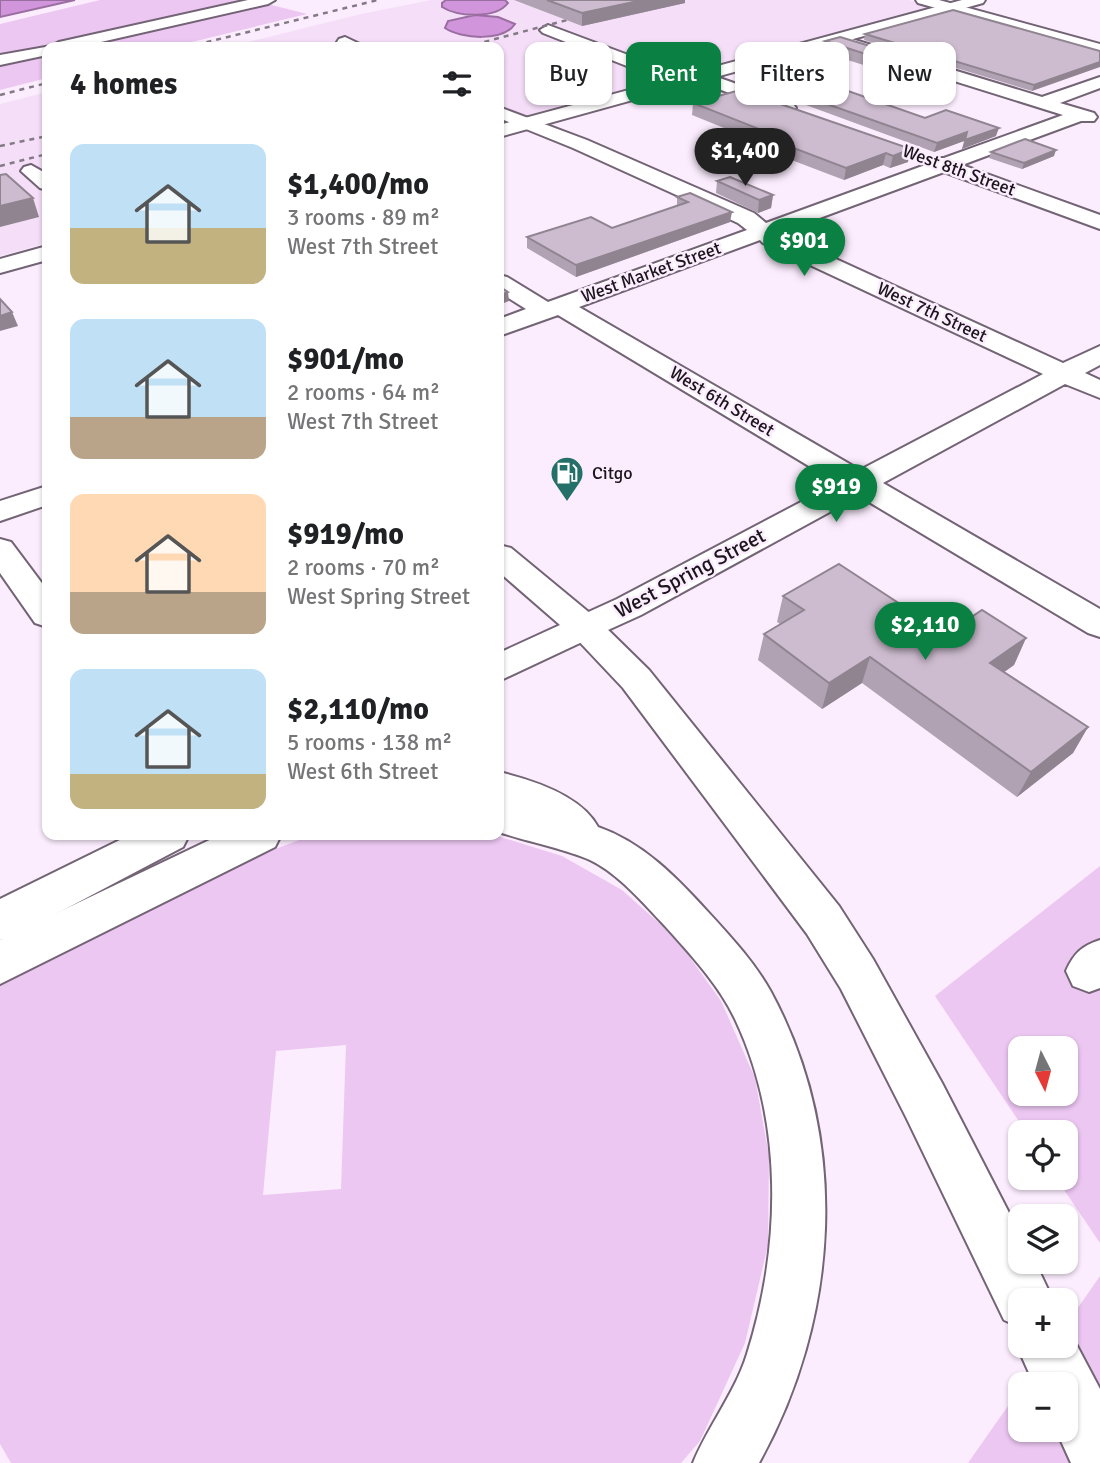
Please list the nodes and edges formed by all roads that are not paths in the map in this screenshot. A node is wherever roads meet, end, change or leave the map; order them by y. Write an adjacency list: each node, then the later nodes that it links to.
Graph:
1 (268, 0): 7 (main road)
2 (923, 0): 4 (main road)
3 (978, 0): 4 (main road)
4 (952, 8): 6 (main road); 8 (main road)
5 (548, 30): 11 (main road)
6 (836, 39): 12 (main road); 16 (main road)
7 (81, 42)
8 (1100, 49)
9 (42, 51): 10 (main road)
10 (0, 60)
11 (626, 60)
12 (721, 70)
13 (1100, 82): 16 (main road)
14 (721, 84): 17 (main road)
15 (626, 96): 20 (main road)
16 (1042, 103): 19 (main road)
17 (803, 113)
18 (504, 114): 20 (main road, West 7th Street)
19 (1090, 118): 23 (main road, West Market Street)
20 (526, 123): 21 (main road); 27 (main road, West 7th Street)
21 (504, 130)
22 (917, 155): 23 (main road, West 8th Street)
23 (944, 165): 26 (main road, West 8th Street); 27 (main road, West Market Street)
24 (31, 171): 25 (main road)
25 (42, 180)
26 (1100, 222)
27 (764, 231): 31 (main road, West Market Street); 34 (main road, West 7th Street)
28 (42, 254): 29 (main road)
29 (0, 266)
30 (504, 284): 31 (main road, West 6th Street)
31 (553, 309): 32 (main road, West Market Street); 36 (main road, West 6th Street)
32 (504, 326)
33 (1100, 354): 34 (main road, West Spring Street)
34 (1064, 373): 35 (main road, West 7th Street); 36 (main road, West Spring Street)
35 (1100, 390)
36 (859, 483): 42 (main road, West 6th Street); 43 (main road, West Spring Street)
37 (42, 497): 38 (main road)
38 (0, 512)
39 (0, 549): 41 (main road)
40 (504, 559): 43 (main road)
41 (42, 608)
42 (1100, 625)
43 (584, 627): 44 (main road, West Spring Street); 52 (main road)
44 (504, 666)
45 (504, 789): 49 (main road)
46 (504, 817): 49 (main road)
47 (158, 840): 50 (main road)
48 (249, 840): 51 (main road)
49 (605, 847): 55 (main road)
50 (0, 921)
51 (0, 963)
52 (1018, 1288)
53 (1078, 1409): 54 (main road)
54 (1100, 1454)
55 (724, 1463)

